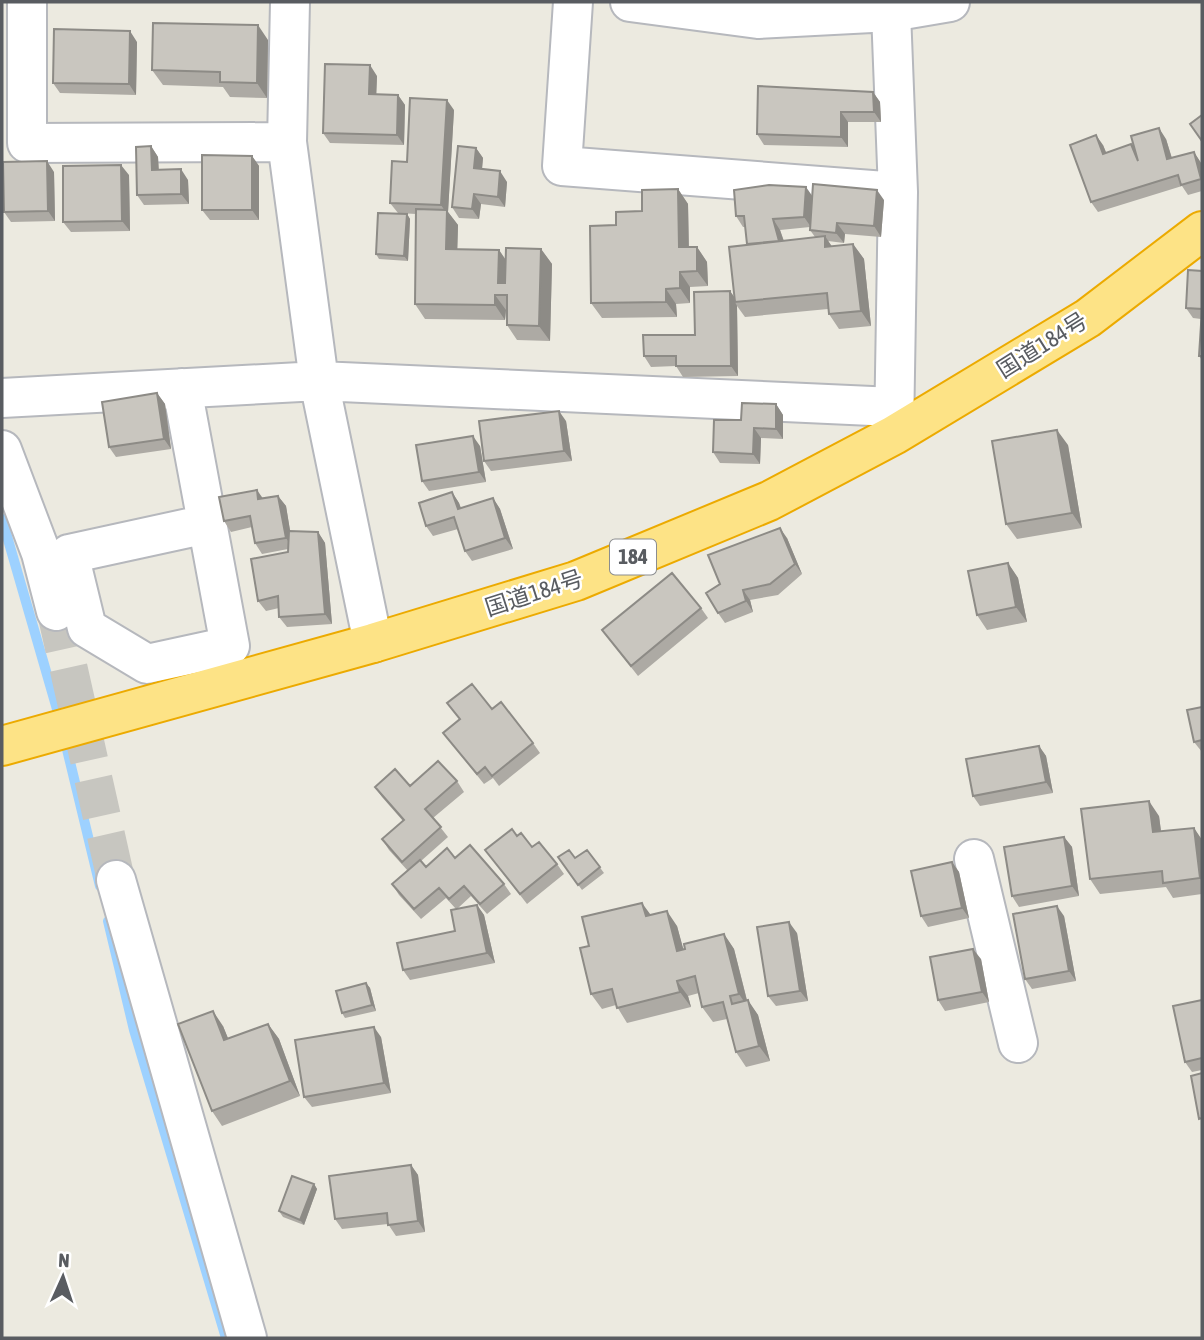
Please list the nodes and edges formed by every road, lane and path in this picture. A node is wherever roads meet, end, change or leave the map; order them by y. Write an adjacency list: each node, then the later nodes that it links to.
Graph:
1 (27, 2): 7 (street)
2 (290, 2): 7 (street)
3 (573, 2): 8 (street)
4 (630, 2): 6 (street)
5 (950, 2): 6 (street)
6 (891, 12): 8 (street)
7 (287, 142): 10 (street)
8 (898, 191): 13 (street)
9 (1202, 231): 13 (highway, 国道184号 / 184)
10 (319, 381): 11 (street); 13 (street); 17 (street)
11 (182, 388): 12 (street); 15 (street)
12 (2, 398)
13 (894, 421): 17 (highway, 国道184号 / 184)
14 (2, 450): 16 (street)
15 (207, 524): 15 (street)
16 (56, 612)
17 (373, 643): 18 (highway, 国道184号 / 184)
18 (2, 746)
19 (974, 859): 21 (street)
20 (116, 880): 22 (street)
21 (1018, 1043)
22 (247, 1338)

